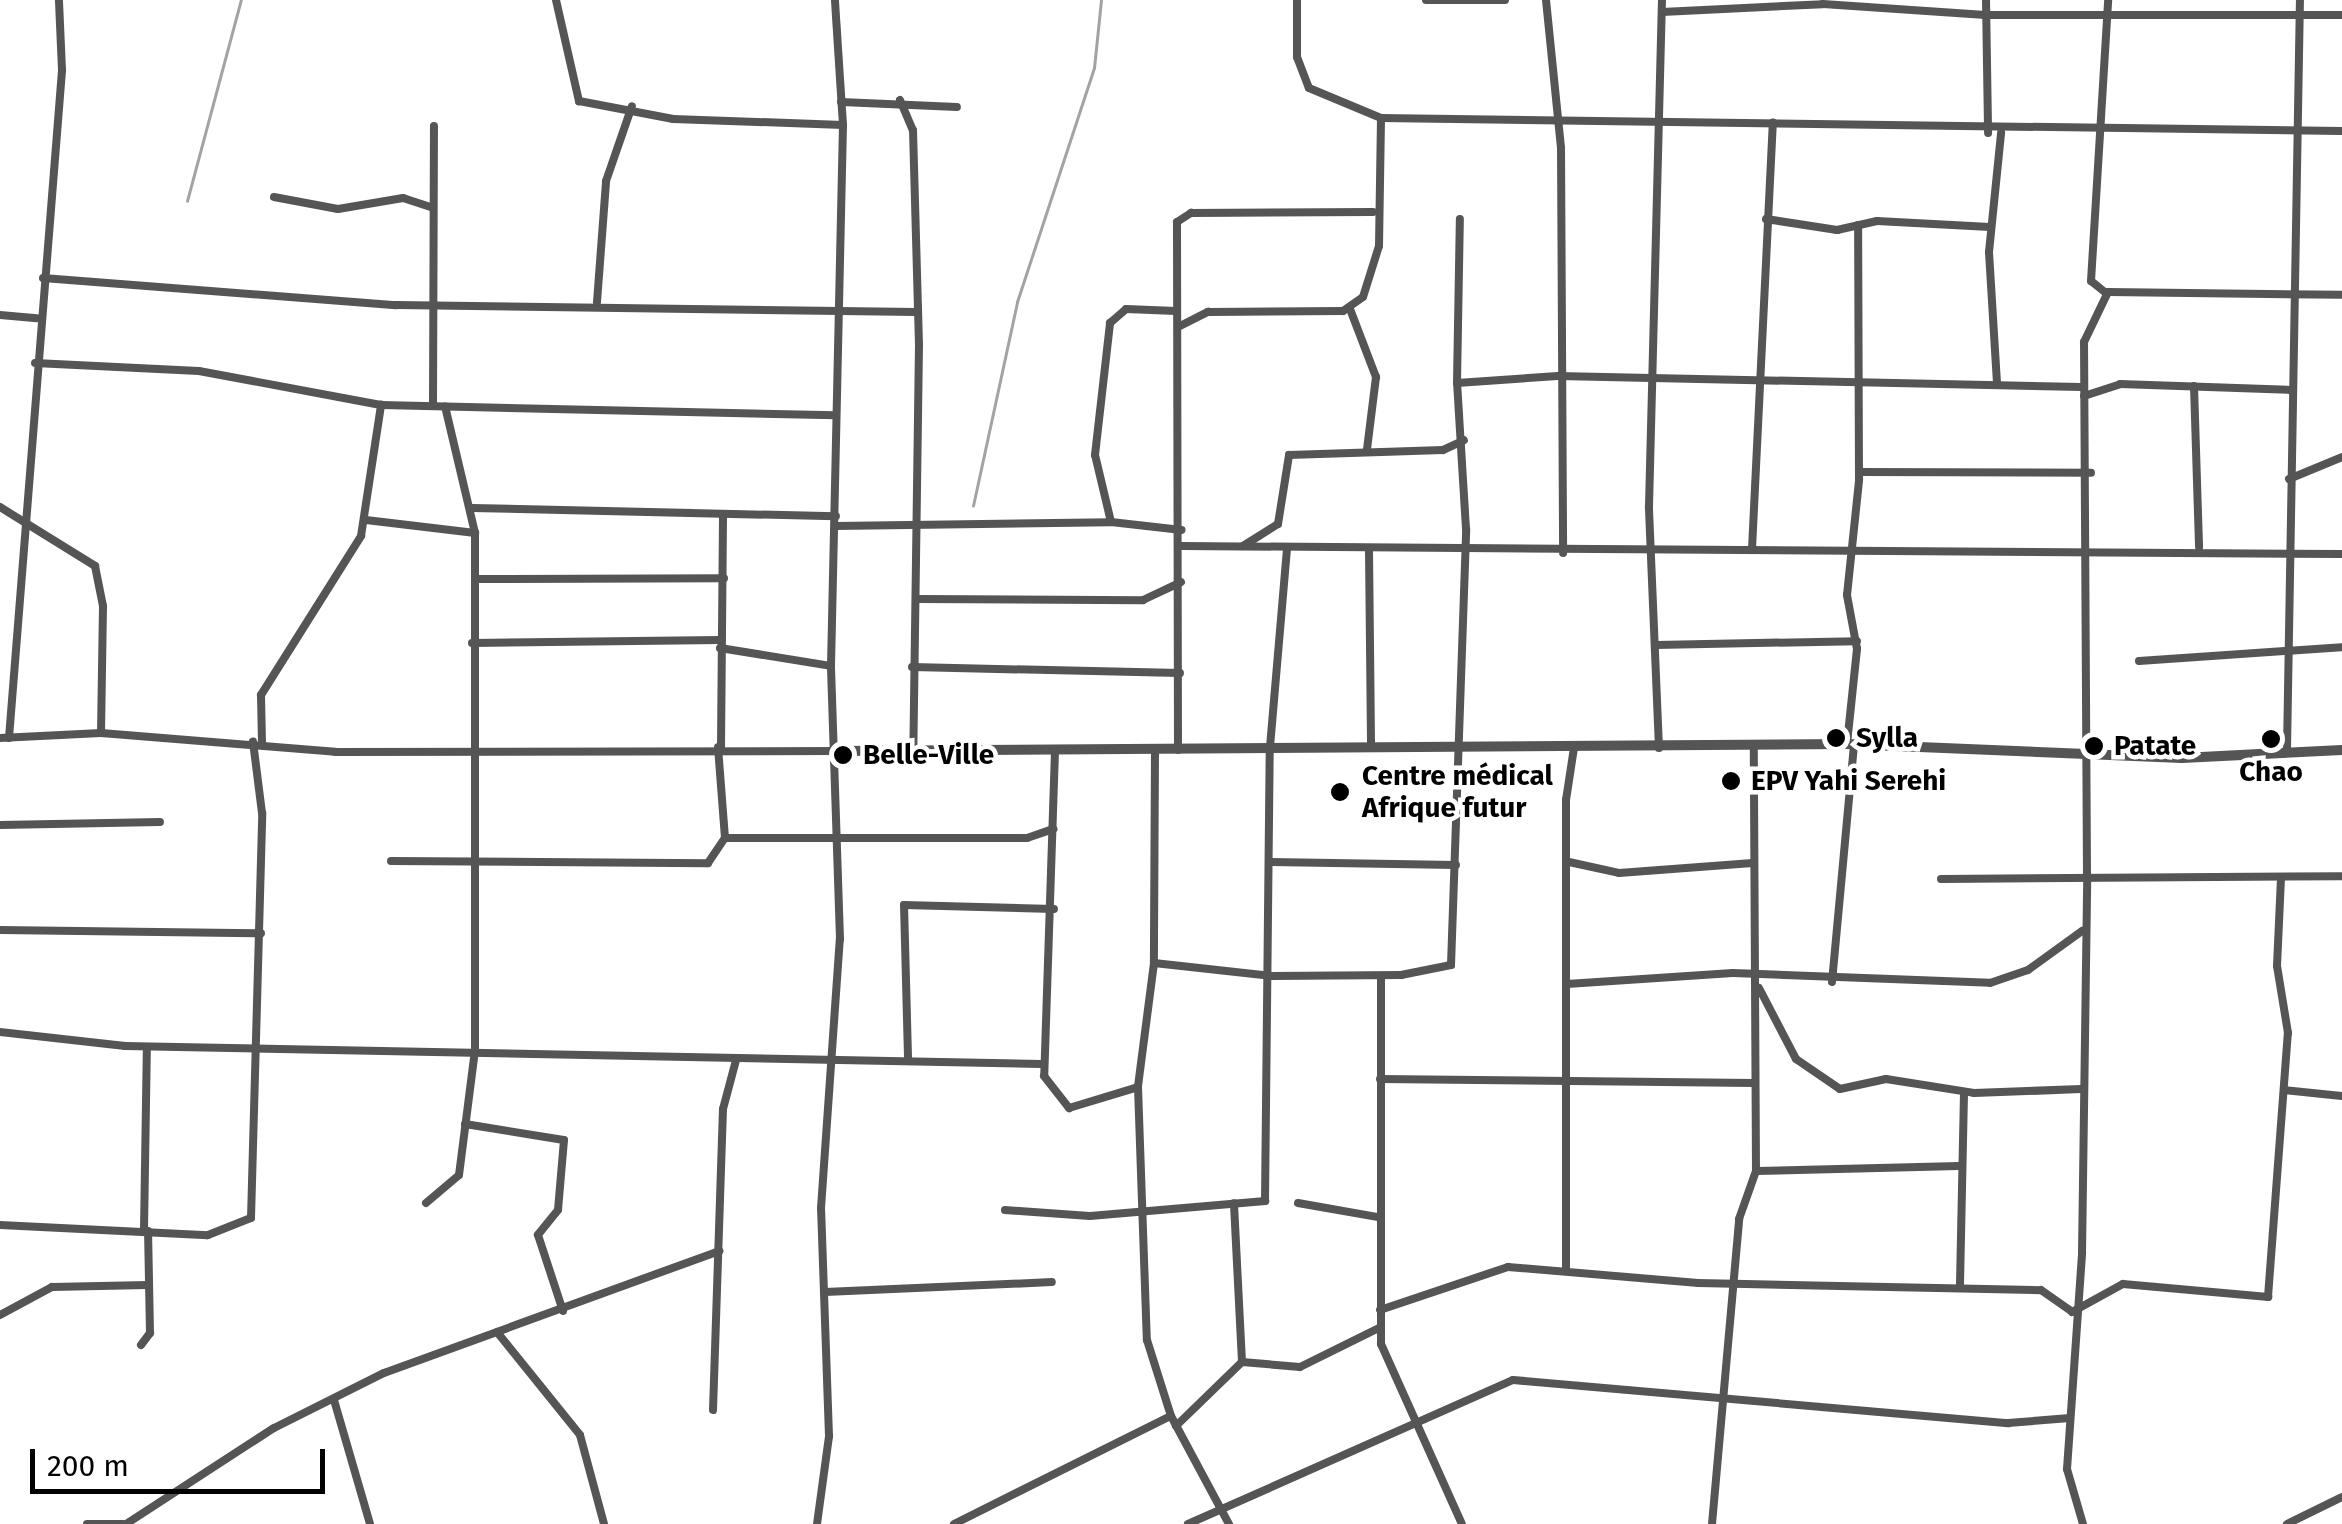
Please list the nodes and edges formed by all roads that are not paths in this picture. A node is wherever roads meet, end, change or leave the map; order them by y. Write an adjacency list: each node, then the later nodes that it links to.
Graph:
1 (58, 0): 40 (street)
2 (556, 0): 20 (street)
3 (835, 0): 19 (street)
4 (1297, 0): 23 (street)
5 (1426, 0): 6 (street)
6 (1438, 0): 7 (street)
7 (1506, 0)
8 (1546, 0): 22 (street)
9 (1662, 0): 14 (street)
10 (1986, 0): 16 (street)
11 (2300, 0): 17 (street)
12 (1781, 2): 14 (street); 16 (street)
13 (2107, 4): 16 (street); 17 (street); 29 (street)
14 (1662, 12): 24 (street)
15 (2342, 14): 17 (street)
16 (1986, 15): 31 (street)
17 (2300, 18): 30 (street)
18 (900, 100): 19 (street); 21 (street); 48 (street)
19 (841, 102): 26 (street)
20 (632, 106): 26 (street); 44 (street)
21 (957, 107)
22 (1556, 117): 23 (street); 24 (street); 54 (street)
23 (1380, 118): 35 (street)
24 (1659, 118): 25 (street); 55 (street)
25 (1773, 123): 31 (street); 36 (street)
26 (843, 125): 47 (street)
27 (434, 126): 34 (street)
28 (2342, 131): 30 (street)
29 (2100, 132): 30 (street); 32 (street); 41 (street)
30 (2298, 132): 42 (street)
31 (1988, 133): 32 (street)
32 (2001, 133): 39 (street)
33 (274, 197): 34 (street)
34 (431, 207): 45 (street)
35 (1374, 212): 46 (street); 49 (street)
36 (1766, 219): 38 (street); 60 (street)
37 (1460, 220): 56 (street)
38 (1858, 225): 39 (street); 58 (street)
39 (1990, 227): 57 (street)
40 (43, 278): 45 (street); 51 (street)
41 (2106, 293): 42 (street); 62 (street)
42 (2296, 294): 43 (street); 61 (street)
43 (2342, 295)
44 (598, 302): 45 (street); 47 (street)
45 (435, 307): 63 (street)
46 (1350, 308): 52 (street); 68 (street)
47 (836, 309): 48 (street); 66 (street)
48 (917, 312): 80 (street)
49 (1176, 312): 52 (street); 79 (street)
50 (0, 315): 51 (street)
51 (36, 318): 53 (street)
52 (1178, 326): 81 (street)
53 (36, 363): 64 (street); 75 (street)
54 (1558, 376): 55 (street); 56 (street); 93 (street)
55 (1656, 381): 60 (street); 92 (street)
56 (1458, 383): 67 (street)
57 (1997, 383): 58 (street); 62 (street)
58 (1859, 385): 60 (street); 70 (street)
59 (2194, 386): 61 (street); 62 (street); 85 (street)
60 (1764, 387): 87 (street)
61 (2291, 390): 72 (street)
62 (2083, 392): 71 (street)
63 (434, 404): 64 (street); 65 (street)
64 (380, 405): 77 (street)
65 (446, 406): 66 (street); 74 (street)
66 (836, 415): 78 (street)
67 (1464, 440): 68 (street); 91 (street)
68 (1367, 449): 84 (street)
69 (2342, 457): 72 (street)
70 (1860, 472): 71 (street); 90 (street)
71 (2091, 473): 88 (street)
72 (2288, 479): 94 (street)
73 (0, 506): 75 (street)
74 (472, 508): 76 (street); 82 (street)
75 (22, 514): 110 (street); 111 (street)
76 (723, 517): 78 (street); 97 (street)
77 (366, 520): 82 (street); 112 (street)
78 (836, 521): 80 (street); 107 (street)
79 (1111, 522): 80 (street); 81 (street)
80 (916, 526): 99 (street)
81 (1182, 530): 83 (street)
82 (475, 533): 96 (street)
83 (1182, 546): 84 (street); 98 (street)
84 (1242, 546): 86 (street)
85 (2199, 546): 88 (street); 94 (street)
86 (1287, 548): 89 (street); 117 (street)
87 (1752, 548): 90 (street); 92 (street)
88 (2088, 548): 90 (street); 129 (street)
89 (1369, 550): 91 (street); 114 (street)
90 (1850, 551): 100 (street)
91 (1462, 552): 93 (street); 115 (street)
92 (1653, 552): 93 (street); 103 (street)
93 (1563, 553)
94 (2288, 554): 95 (street); 105 (street)
95 (2342, 554)
96 (476, 578): 97 (street); 101 (street)
97 (724, 578): 102 (street)
98 (1181, 582): 99 (street); 109 (street)
99 (918, 599): 108 (street)
100 (1858, 640): 103 (street); 113 (street)
101 (472, 643): 102 (street); 124 (street)
102 (720, 644): 107 (street); 116 (street)
103 (1656, 645): 120 (street)
104 (2342, 647): 105 (street)
105 (2289, 648): 106 (street); 121 (street)
106 (2139, 661)
107 (831, 666): 128 (street)
108 (912, 667): 109 (street); 125 (street)
109 (1180, 673): 122 (street)
110 (101, 734): 111 (street); 112 (street)
111 (5, 738)
112 (258, 742): 124 (street); 148 (street)
113 (1850, 744): 118 (street); 129 (street); 153 (street)
114 (1371, 745): 115 (street); 117 (street)
115 (1460, 746): 119 (street); 140 (street)
116 (720, 747): 124 (street); 128 (street); 134 (street)
117 (1270, 747): 122 (street); 137 (street)
118 (1754, 747): 120 (street); 139 (street)
119 (1574, 748): 120 (street); 138 (street)
120 (1659, 748)
121 (2287, 749): 123 (street); 129 (street)
122 (1178, 750): 127 (street)
123 (2342, 750)
124 (473, 751): 136 (street)
125 (913, 751): 126 (street); 128 (street)
126 (1056, 751): 127 (street); 132 (street)
127 (1155, 751): 149 (street)
128 (836, 752): 133 (street)
129 (2088, 757): 141 (street)
130 (160, 822): 131 (street)
131 (0, 826)
132 (1054, 829): 133 (street); 145 (street)
133 (832, 836): 134 (street); 160 (street)
134 (725, 838): 136 (street)
135 (391, 861): 136 (street)
136 (476, 861): 159 (street)
137 (1271, 862): 140 (street); 151 (street)
138 (1569, 862): 139 (street); 154 (street)
139 (1753, 863): 150 (street)
140 (1456, 865): 152 (street)
141 (2087, 874): 143 (street); 144 (street); 147 (street)
142 (2342, 876): 144 (street)
143 (1941, 879)
144 (2281, 880): 169 (street)
145 (1054, 908): 161 (street); 163 (street)
146 (0, 930): 148 (street)
147 (2082, 931): 153 (street); 168 (street)
148 (261, 933): 158 (street)
149 (1154, 964): 151 (street); 167 (street)
150 (1757, 974): 153 (street); 154 (street); 155 (street)
151 (1272, 976): 152 (street); 177 (street)
152 (1381, 976): 165 (street)
153 (1832, 982)
154 (1566, 984): 164 (street)
155 (1757, 985): 166 (street); 170 (street)
156 (0, 1032): 157 (street)
157 (147, 1047): 158 (street); 182 (street)
158 (257, 1047): 159 (street); 182 (street)
159 (475, 1050): 162 (street); 172 (street)
160 (830, 1054): 161 (street); 162 (street); 189 (street)
161 (908, 1057): 163 (street)
162 (736, 1060): 183 (street)
163 (1042, 1064): 167 (street)
164 (1565, 1078): 165 (street); 166 (street); 184 (street)
165 (1380, 1080): 180 (street)
166 (1754, 1083): 174 (street)
167 (1138, 1087): 179 (street)
168 (2081, 1089): 170 (street); 192 (street)
169 (2284, 1090): 171 (street); 192 (street)
170 (1964, 1092): 173 (street)
171 (2342, 1096)
172 (465, 1124): 175 (street); 191 (street)
173 (1959, 1166): 174 (street); 187 (street)
174 (1756, 1171): 185 (street)
175 (426, 1203)
176 (1298, 1203): 180 (street)
177 (1234, 1204): 179 (street); 197 (street)
178 (1004, 1210): 179 (street)
179 (1142, 1211): 201 (street)
180 (1376, 1217): 190 (street)
181 (0, 1225): 182 (street)
182 (146, 1231): 188 (street)
183 (718, 1251): 191 (street); 200 (street)
184 (1566, 1270): 185 (street); 190 (street)
185 (1740, 1280): 187 (street); 198 (street)
186 (1052, 1282): 189 (street)
187 (1960, 1284): 192 (street)
188 (148, 1285): 193 (street); 196 (street)
189 (825, 1292): 213 (street)
190 (1380, 1310): 194 (street)
191 (562, 1311): 195 (street)
192 (2072, 1312): 203 (street)
193 (0, 1315)
194 (1379, 1328): 197 (street); 202 (street)
195 (497, 1332): 199 (street); 212 (street)
196 (142, 1346)
197 (1242, 1362): 204 (street)
198 (1724, 1394): 202 (street); 203 (street); 219 (street)
199 (334, 1400): 210 (street); 211 (street)
200 (713, 1410)
201 (1171, 1416): 204 (street); 207 (street)
202 (1414, 1418): 206 (street); 218 (street)
203 (2070, 1418): 220 (street)
204 (1176, 1426): 206 (street)
205 (2342, 1498): 208 (street)
206 (1221, 1507): 216 (street); 217 (street)
207 (973, 1511): 214 (street); 215 (street)
208 (2309, 1520): 221 (street)
209 (86, 1524): 210 (street)
210 (125, 1524)
211 (370, 1524)
212 (604, 1524)
213 (817, 1524)
214 (954, 1524)
215 (978, 1524)
216 (1188, 1524)
217 (1229, 1524)
218 (1462, 1524)
219 (1712, 1524)
220 (2083, 1524)
221 (2287, 1524)

